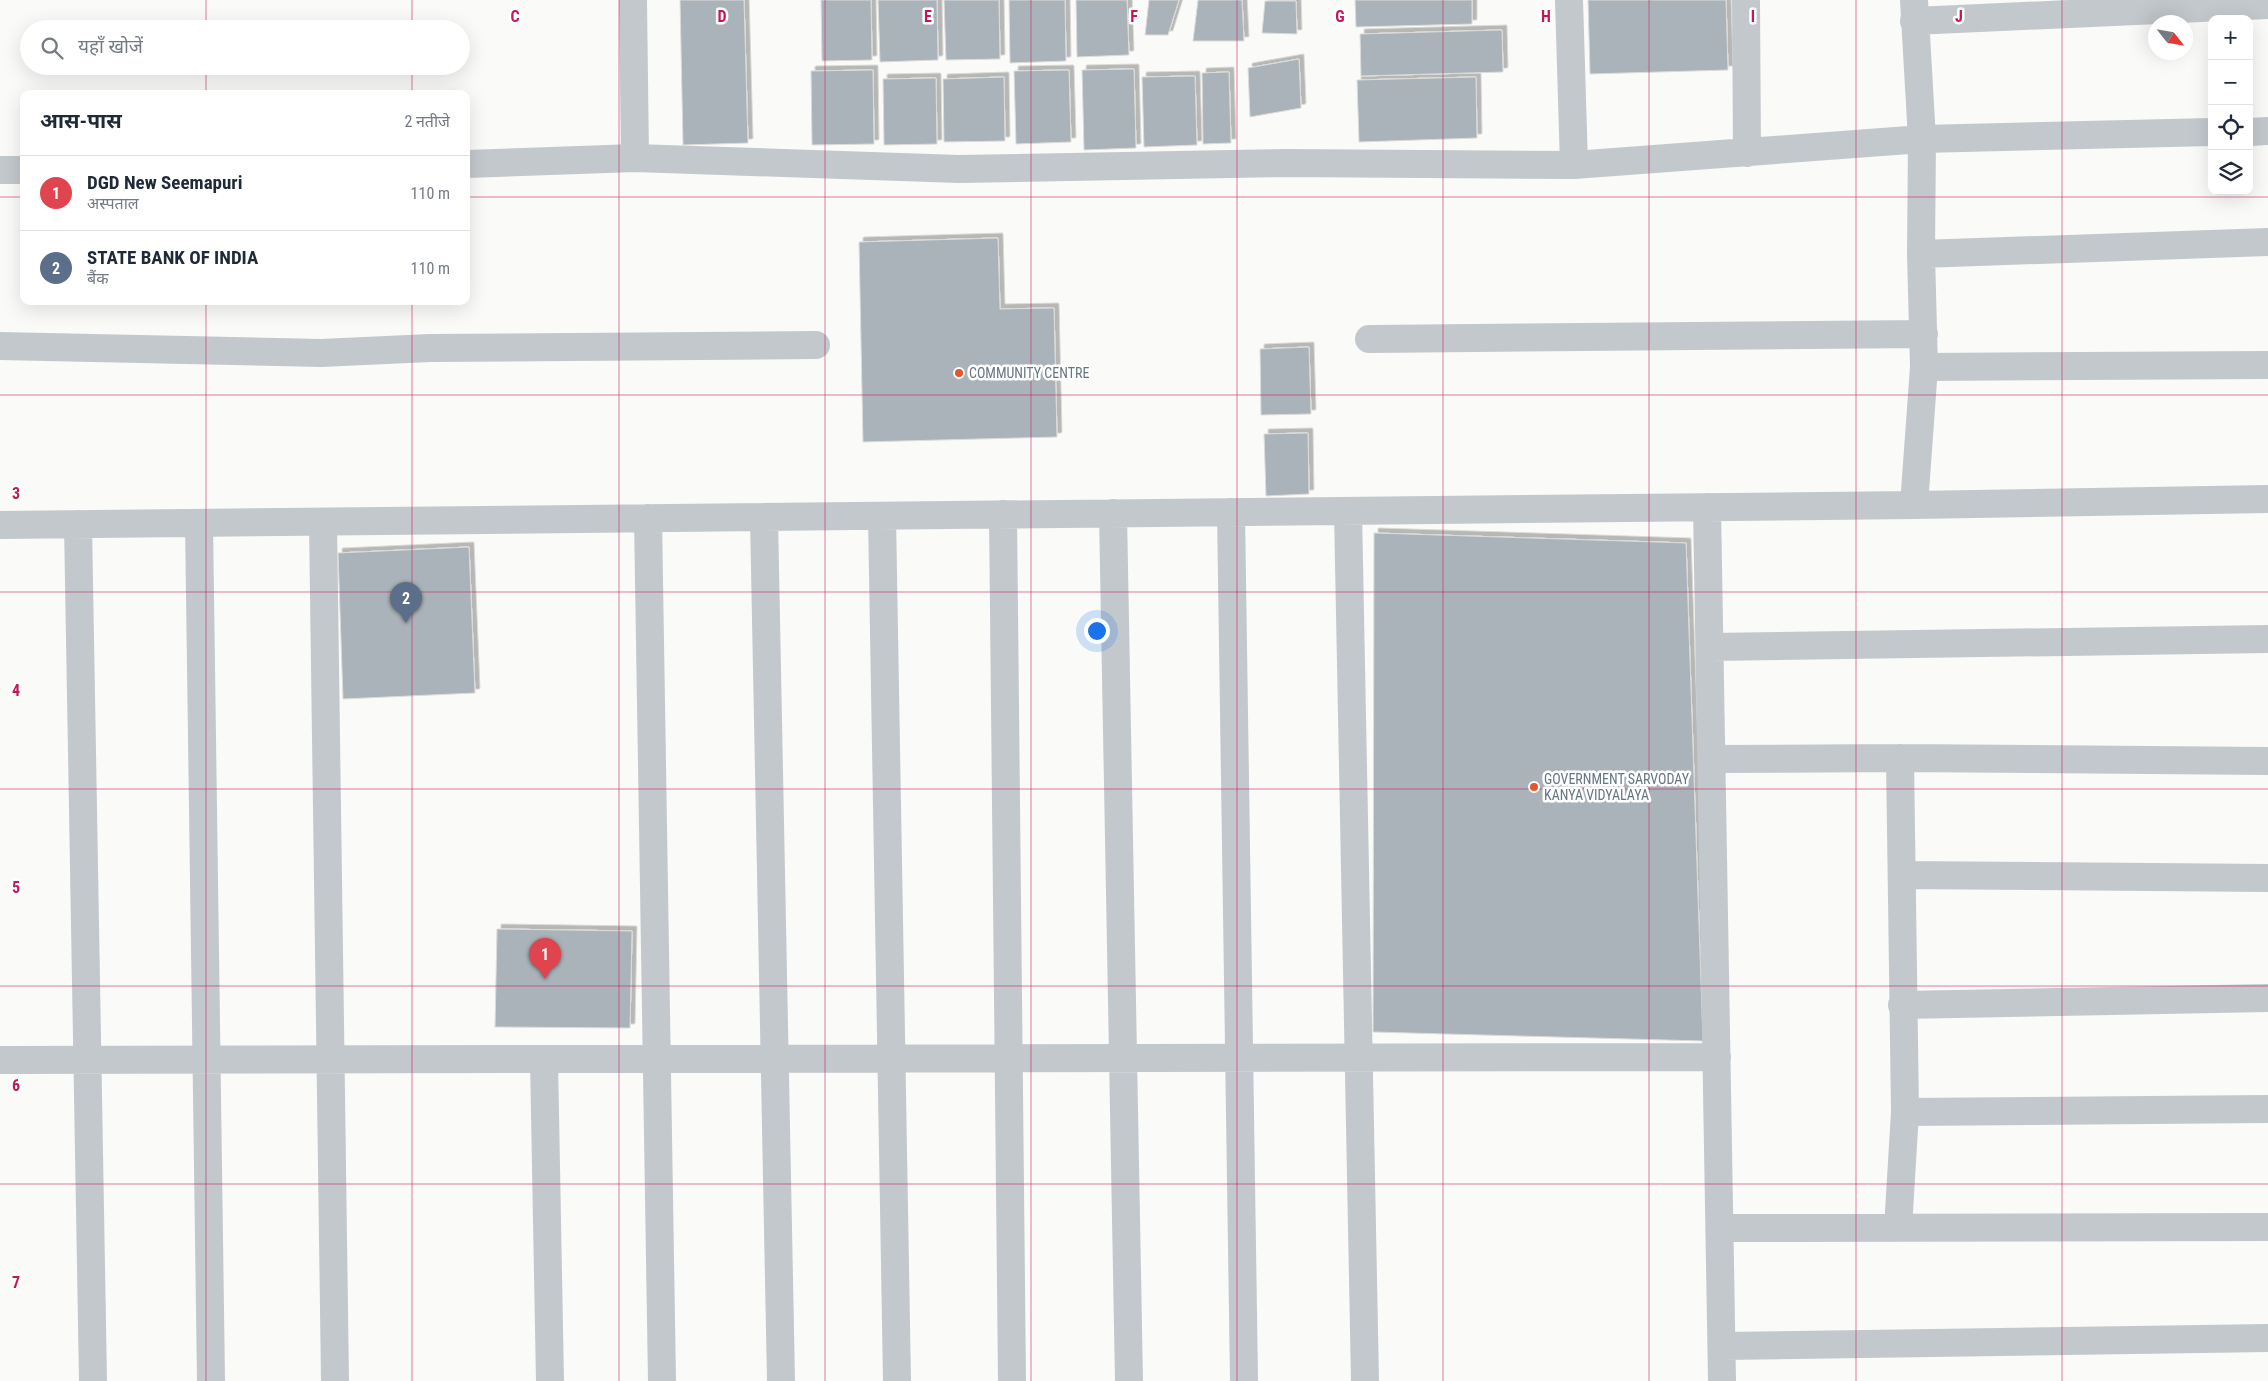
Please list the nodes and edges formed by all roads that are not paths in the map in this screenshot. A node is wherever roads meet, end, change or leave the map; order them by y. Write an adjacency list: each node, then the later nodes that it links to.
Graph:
1 (633, 0): 11 (street)
2 (1569, 0): 13 (street)
3 (1746, 0): 10 (street)
4 (2268, 5): 5 (street)
5 (1914, 10): 9 (street)
6 (2268, 131): 8 (street)
7 (2208, 132): 9 (street)
8 (2253, 132)
9 (1922, 139): 10 (street); 17 (street)
10 (1747, 153): 13 (street)
11 (635, 158): 12 (street); 13 (street)
12 (470, 164)
13 (1574, 165)
14 (0, 170): 15 (street)
15 (20, 170)
16 (2268, 242): 17 (street)
17 (1921, 254): 18 (street)
18 (1924, 334): 19 (street); 23 (street)
19 (1369, 340)
20 (816, 345): 21 (street)
21 (0, 346)
22 (2268, 366): 23 (street)
23 (1924, 367): 25 (street)
24 (2268, 499): 25 (street)
25 (1914, 505): 26 (street)
26 (1707, 507): 27 (street); 39 (street)
27 (1348, 511): 28 (street); 49 (street)
28 (1231, 512): 29 (street); 48 (street)
29 (1113, 513): 30 (street); 47 (street)
30 (1003, 514): 31 (street); 54 (street)
31 (882, 516): 32 (street); 53 (street)
32 (764, 517): 33 (street); 52 (street)
33 (648, 518): 35 (street); 51 (street)
34 (199, 522): 35 (street); 37 (street); 59 (street)
35 (323, 522): 55 (street)
36 (0, 524): 37 (street)
37 (78, 524): 58 (street)
38 (2268, 639): 39 (street)
39 (1710, 647): 41 (street)
40 (1900, 758): 41 (street); 42 (street); 43 (street)
41 (1712, 759): 50 (street)
42 (2268, 761)
43 (1902, 875): 44 (street); 46 (street)
44 (2268, 878)
45 (2268, 998): 46 (street)
46 (1902, 1005): 61 (street)
47 (1123, 1057): 48 (street); 54 (street); 75 (street)
48 (1239, 1057): 49 (street); 76 (street)
49 (1359, 1057): 50 (street); 77 (street)
50 (1717, 1057): 63 (street)
51 (657, 1058): 52 (street); 56 (street); 71 (street)
52 (775, 1058): 53 (street); 72 (street)
53 (892, 1058): 54 (street); 73 (street)
54 (1008, 1058): 74 (street)
55 (331, 1059): 56 (street); 59 (street); 69 (street)
56 (544, 1059): 70 (street)
57 (0, 1060): 58 (street)
58 (88, 1060): 59 (street); 67 (street)
59 (207, 1060): 68 (street)
60 (2268, 1109): 61 (street)
61 (1905, 1112): 64 (street)
62 (2268, 1227): 64 (street)
63 (1720, 1228): 64 (street); 66 (street)
64 (1898, 1228)
65 (2268, 1338): 66 (street)
66 (1722, 1346): 78 (street)
67 (93, 1381)
68 (211, 1381)
69 (335, 1381)
70 (550, 1381)
71 (662, 1381)
72 (781, 1381)
73 (897, 1381)
74 (1012, 1381)
75 (1129, 1381)
76 (1244, 1381)
77 (1365, 1381)
78 (1722, 1381)

